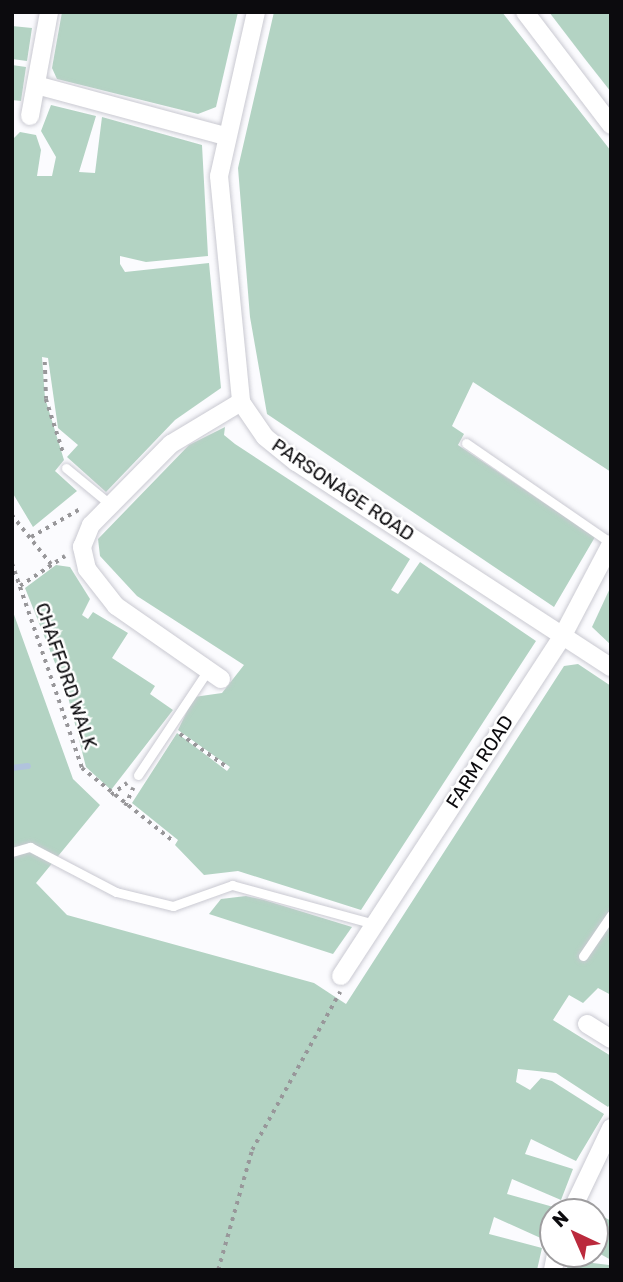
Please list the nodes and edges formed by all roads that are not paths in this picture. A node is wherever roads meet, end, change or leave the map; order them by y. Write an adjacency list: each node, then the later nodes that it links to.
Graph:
1 (49, 12): 4 (street)
2 (256, 12): 7 (street, PARSONAGE ROAD)
3 (525, 12): 6 (street)
4 (36, 85): 5 (street); 7 (street)
5 (30, 116)
6 (611, 125)
7 (225, 136): 8 (street, PARSONAGE ROAD)
8 (241, 402): 11 (street); 13 (street, PARSONAGE ROAD)
9 (466, 443): 12 (lane)
10 (66, 468): 11 (lane)
11 (111, 505): 15 (street)
12 (611, 543): 13 (street, FARM ROAD)
13 (563, 635): 14 (street, PARSONAGE ROAD); 19 (street, FARM ROAD)
14 (611, 667)
15 (215, 675): 16 (lane)
16 (138, 775)
17 (12, 852): 19 (lane)
18 (611, 915): 20 (lane)
19 (375, 924): 21 (street, FARM ROAD)
20 (583, 956)
21 (341, 976)
22 (587, 1024): 23 (street)
23 (611, 1039)
24 (611, 1128): 25 (street)
25 (578, 1198)

